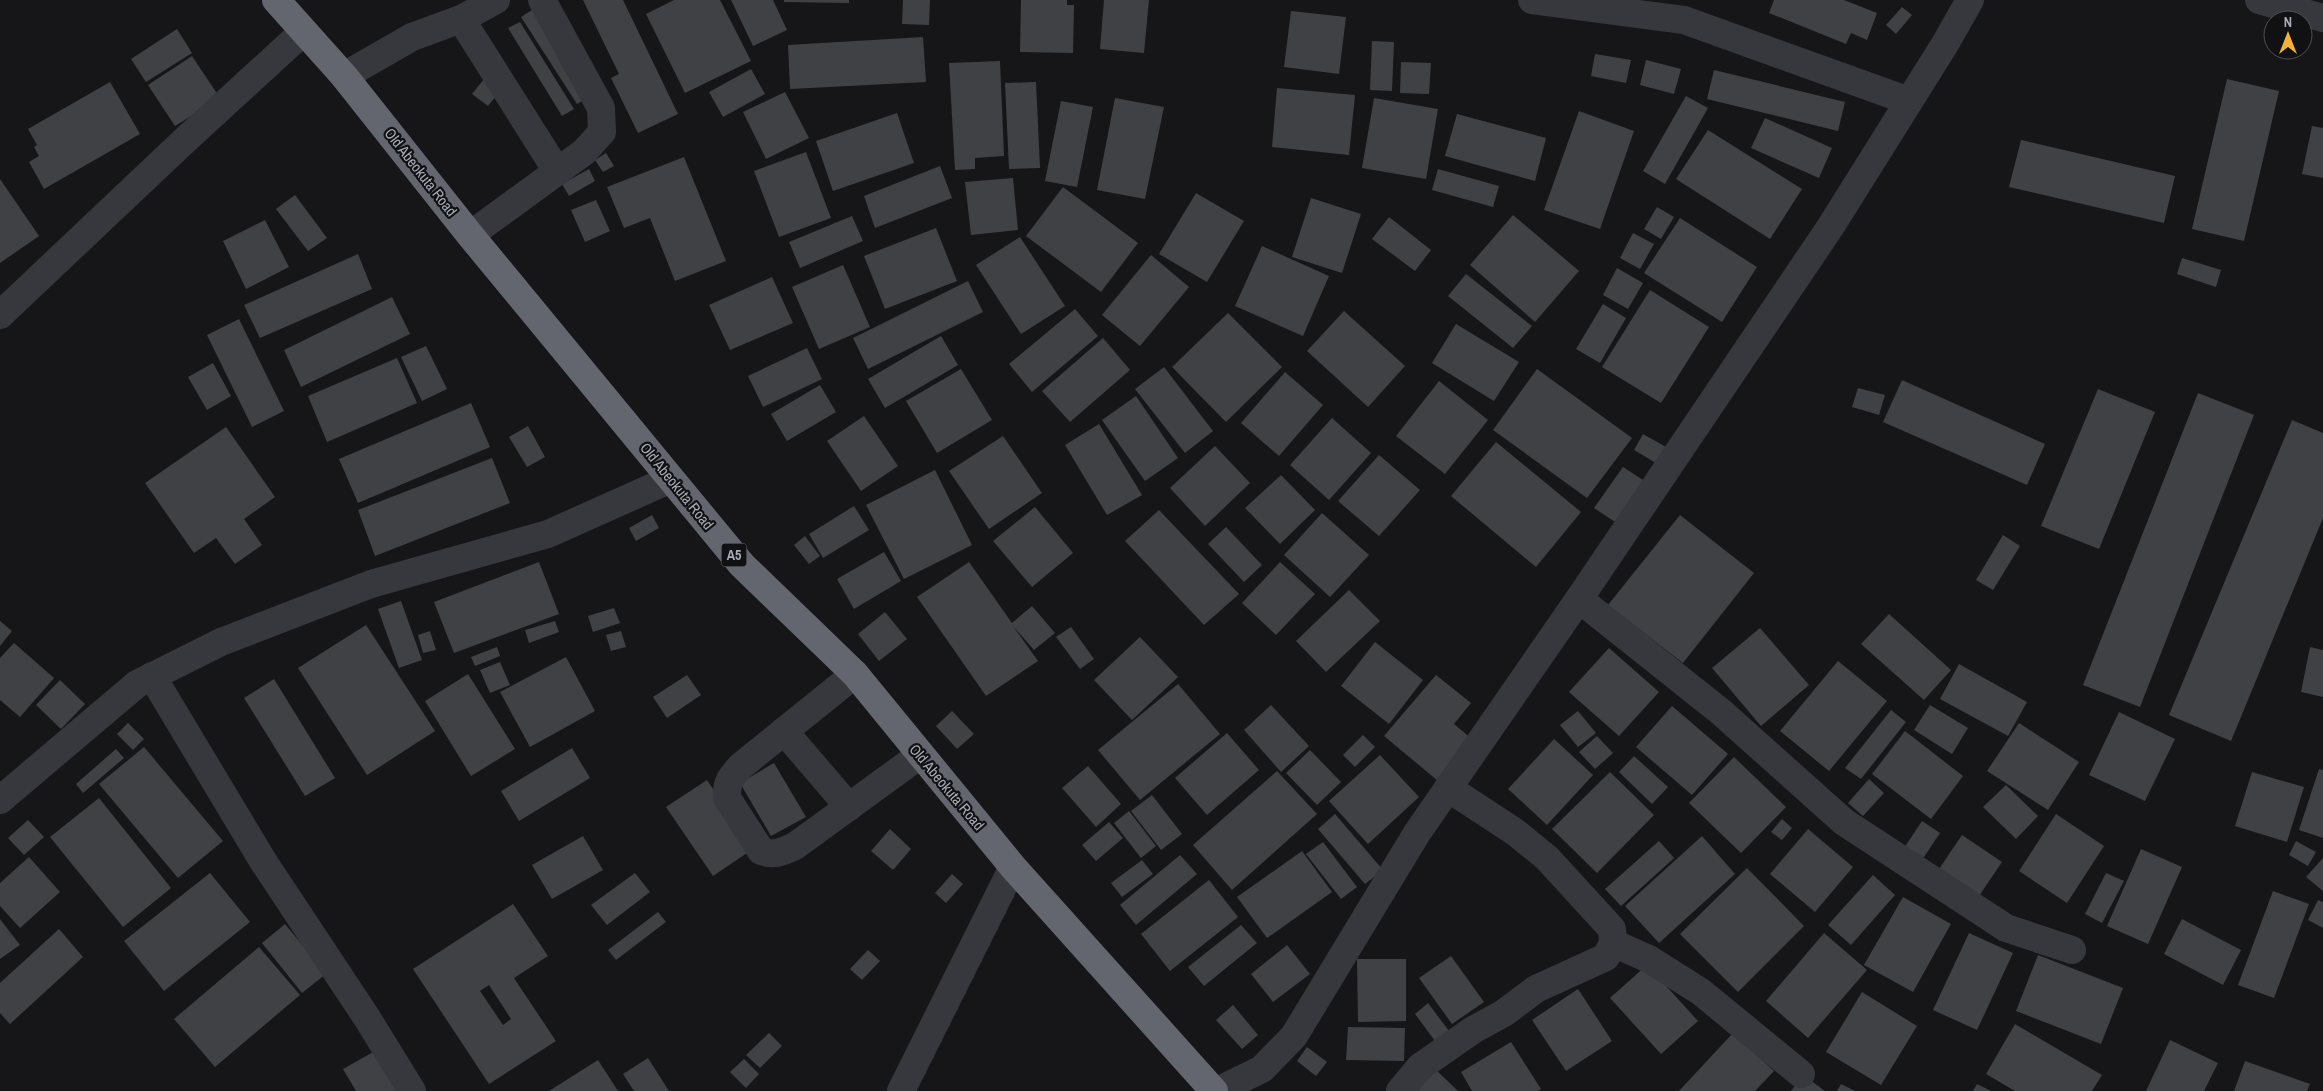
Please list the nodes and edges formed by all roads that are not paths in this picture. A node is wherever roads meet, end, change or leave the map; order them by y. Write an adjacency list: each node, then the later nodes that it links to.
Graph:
1 (276, 0): 9 (highway, Old Abeokuta Road / A5)
2 (496, 0): 8 (street)
3 (542, 0): 12 (street)
4 (1532, 0): 11 (street)
5 (1970, 0): 11 (street)
6 (2259, 0): 7 (street)
7 (2323, 18)
8 (461, 19): 10 (street); 12 (street)
9 (303, 32): 10 (highway, Old Abeokuta Road / A5); 14 (street)
10 (344, 76): 13 (highway, Old Abeokuta Road / A5)
11 (1909, 101): 16 (street)
12 (557, 171): 13 (street)
13 (470, 235): 15 (highway, Old Abeokuta Road / A5)
14 (0, 315)
15 (671, 479): 17 (highway, Old Abeokuta Road / A5); 18 (street)
16 (1578, 599): 21 (street); 26 (street)
17 (855, 674): 19 (street); 20 (highway, Old Abeokuta Road / A5)
18 (152, 676): 22 (street); 28 (street)
19 (784, 732): 23 (street); 23 (street)
20 (920, 755): 23 (street); 24 (highway, Old Abeokuta Road / A5)
21 (1448, 788): 25 (street); 30 (street)
22 (0, 800)
23 (849, 807)
24 (1013, 867): 29 (street); 30 (highway, Old Abeokuta Road / A5)
25 (1613, 943): 27 (street); 31 (street)
26 (2072, 950)
27 (1801, 1074)
28 (412, 1091)
29 (901, 1091)
30 (1216, 1091)
31 (1400, 1091)

